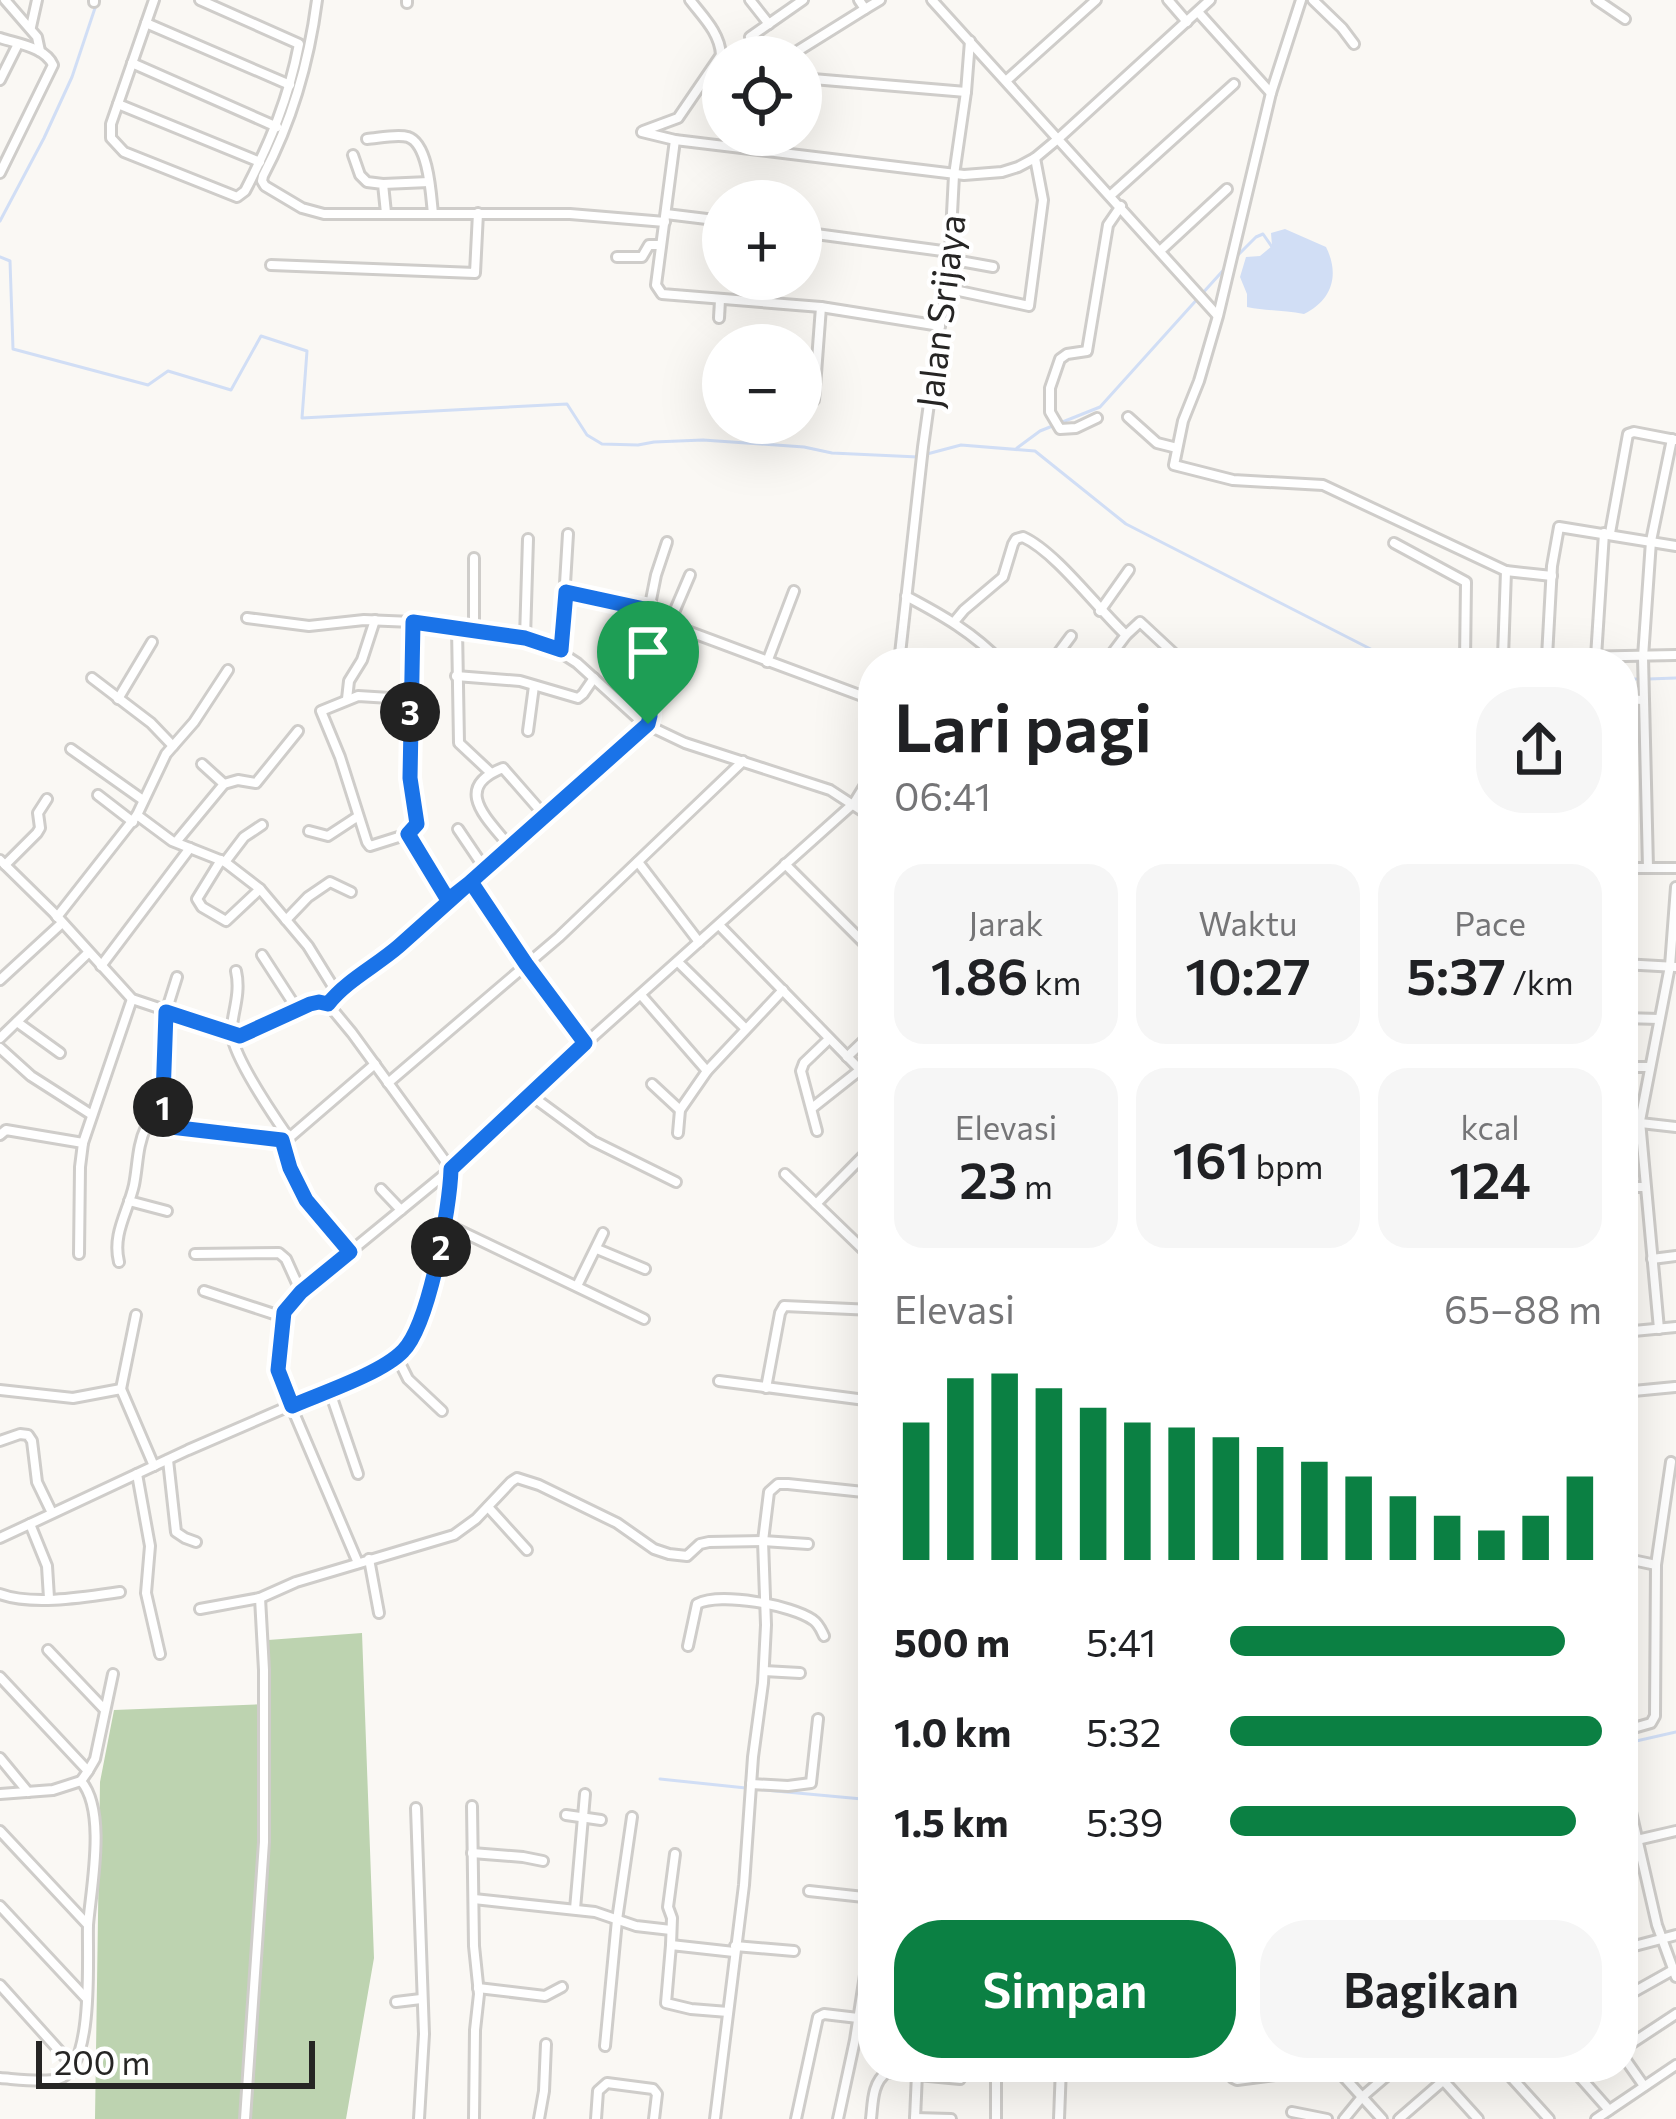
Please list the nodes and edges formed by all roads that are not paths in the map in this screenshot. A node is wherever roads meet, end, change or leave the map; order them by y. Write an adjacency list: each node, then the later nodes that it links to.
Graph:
1 (5, 0): 25 (street)
2 (38, 0): 25 (street)
3 (154, 0): 23 (street)
4 (200, 0): 38 (street)
5 (317, 0): 56 (street)
6 (690, 0): 45 (street)
7 (750, 0): 24 (street)
8 (781, 0): 19 (street)
9 (803, 0): 19 (street)
10 (880, 0): 18 (street)
11 (932, 0): 29 (street)
12 (1096, 0): 36 (street)
13 (1168, 0): 22 (street)
14 (1210, 0): 20 (street)
15 (1301, 0): 40 (street)
16 (1313, 0): 31 (street)
17 (1597, 0): 21 (street)
18 (862, 4): 27 (street)
19 (791, 8): 24 (street)
20 (1198, 12): 22 (street); 40 (street)
21 (1625, 19)
22 (1187, 22): 43 (street)
23 (146, 23): 33 (street); 38 (street)
24 (769, 24): 26 (street)
25 (31, 29): 32 (street)
26 (751, 36)
27 (817, 36)
28 (0, 38): 30 (street)
29 (970, 41): 36 (street); 39 (street, Jalan Srijaya)
30 (18, 44): 32 (street); 34 (street)
31 (1354, 44)
32 (40, 51): 49 (street)
33 (132, 63): 41 (street); 42 (street)
34 (0, 80)
35 (822, 80): 39 (street)
36 (1007, 80): 43 (street)
37 (1234, 84): 54 (street)
38 (290, 85): 42 (street)
39 (966, 92): 50 (street, Jalan Srijaya)
40 (1271, 93): 73 (street)
41 (118, 104): 48 (street); 48 (street)
42 (277, 127): 48 (street)
43 (1059, 138): 47 (street); 54 (street)
44 (367, 139): 51 (street)
45 (675, 140): 50 (street); 59 (street)
46 (352, 155): 52 (street)
47 (1035, 158): 50 (street); 68 (street)
48 (260, 162)
49 (0, 173)
50 (954, 175): 64 (street, Jalan Srijaya)
51 (429, 182): 52 (street); 58 (street)
52 (383, 184): 56 (street)
53 (1227, 189): 63 (street)
54 (1112, 195): 55 (street)
55 (1121, 206): 63 (street); 78 (street)
56 (386, 213): 58 (street)
57 (478, 213): 58 (street); 59 (street); 66 (street)
58 (433, 214)
59 (665, 218): 60 (street); 62 (street)
60 (702, 220)
61 (822, 235): 64 (street)
62 (661, 245): 65 (street); 69 (street)
63 (1160, 251): 73 (street)
64 (950, 256): 67 (street); 68 (street, Jalan Srijaya)
65 (617, 257)
66 (271, 265)
67 (992, 267)
68 (945, 288): 76 (street, Jalan Srijaya)
69 (702, 297)
70 (721, 300): 74 (street)
71 (734, 300): 72 (street)
72 (821, 307): 75 (street); 76 (street)
73 (1218, 316): 80 (street)
74 (719, 318)
75 (820, 324)
76 (940, 326): 95 (street, Jalan Srijaya)
77 (1128, 417): 80 (street)
78 (1097, 418)
79 (1674, 440): 81 (street); 84 (street)
80 (1178, 448): 90 (street)
81 (1607, 533): 84 (street); 92 (street); 117 (street)
82 (568, 534): 94 (street)
83 (528, 539): 107 (street)
84 (1651, 541): 87 (street); 121 (street)
85 (667, 542): 97 (street)
86 (1394, 543): 114 (street)
87 (1676, 546)
88 (474, 558): 104 (street)
89 (1129, 569): 96 (street)
90 (1506, 571): 92 (street); 115 (street)
91 (690, 575): 102 (street)
92 (1552, 576): 116 (street)
93 (794, 591): 122 (street)
94 (566, 592): 97 (street); 118 (street)
95 (906, 596): 101 (street); 109 (street)
96 (1100, 611): 101 (street); 105 (street)
97 (649, 613): 102 (street); 134 (street)
98 (247, 617): 99 (street)
99 (375, 620): 100 (street); 131 (street)
100 (413, 622): 103 (street); 128 (street)
101 (954, 622): 110 (street)
102 (669, 624): 122 (street)
103 (457, 628): 104 (street); 124 (street)
104 (474, 630): 107 (street)
105 (1126, 634): 112 (street); 113 (street)
106 (1071, 636): 111 (street)
107 (525, 638): 118 (street)
108 (152, 642): 130 (street)
109 (901, 648)
110 (988, 648)
111 (1063, 648)
112 (1116, 648)
113 (1168, 648)
114 (1465, 648)
115 (1503, 648)
116 (1548, 648)
117 (1597, 648)
118 (561, 650): 126 (street)
119 (1676, 655): 121 (street)
120 (1638, 657): 121 (street)
121 (1642, 657): 133 (street)
122 (767, 662): 129 (street)
123 (228, 670): 137 (street)
124 (456, 676): 127 (street); 141 (street)
125 (92, 678): 130 (street)
126 (594, 678): 127 (street); 134 (street)
127 (534, 686): 136 (street)
128 (410, 693): 131 (street); 155 (street)
129 (858, 695)
130 (118, 699): 137 (street)
131 (347, 699): 151 (street)
132 (1638, 700): 133 (street)
133 (1643, 700): 164 (street)
134 (648, 724): 139 (street); 149 (street)
135 (298, 731): 142 (street)
136 (528, 731)
137 (173, 746): 146 (street)
138 (71, 748): 146 (street)
139 (742, 761): 147 (street); 160 (street)
140 (202, 764): 142 (street)
141 (491, 773): 149 (street); 157 (street)
142 (224, 784): 156 (street)
143 (98, 795): 150 (street)
144 (858, 796): 147 (street)
145 (47, 799): 161 (street)
146 (143, 801): 150 (street)
147 (854, 803): 148 (street); 162 (street)
148 (858, 806)
149 (545, 816): 157 (street)
150 (135, 818): 156 (street); 172 (street)
151 (357, 818): 154 (street); 155 (street)
152 (262, 825): 159 (street)
153 (458, 829): 166 (street)
154 (309, 831)
155 (408, 834): 171 (street)
156 (176, 842): 158 (street)
157 (511, 847): 166 (street)
158 (190, 848): 159 (street); 182 (street)
159 (223, 861): 169 (street); 169 (street)
160 (638, 862): 176 (street); 180 (street)
161 (3, 863): 172 (street)
162 (785, 864): 174 (street); 175 (street)
163 (1638, 868): 164 (street)
164 (1648, 868): 165 (street)
165 (1676, 868)
166 (485, 869): 167 (street)
167 (471, 882): 171 (street); 180 (street)
168 (1676, 886): 183 (street)
169 (260, 889): 173 (street)
170 (351, 892): 173 (street)
171 (448, 900): 188 (street)
172 (60, 920): 177 (street); 186 (street)
173 (286, 920): 188 (street)
174 (718, 926): 176 (street); 187 (street)
175 (858, 937)
176 (699, 943): 179 (street)
177 (88, 953): 182 (street); 196 (street)
178 (262, 955): 192 (street)
179 (678, 962): 189 (street); 197 (street)
180 (526, 964): 201 (street); 212 (street)
181 (1638, 965): 183 (street)
182 (101, 966): 190 (street)
183 (1673, 967): 195 (street)
184 (236, 971): 198 (street)
185 (177, 977): 193 (street)
186 (0, 980)
187 (783, 990): 197 (street); 200 (street)
188 (337, 993): 191 (street)
189 (641, 995): 201 (street); 210 (street)
190 (132, 999): 193 (street); 217 (street)
191 (328, 1004): 192 (street); 206 (street)
192 (298, 1009): 198 (street)
193 (166, 1012): 198 (street); 219 (street)
194 (1638, 1018): 195 (street)
195 (1660, 1019): 208 (street)
196 (17, 1022): 199 (street); 204 (street)
197 (745, 1028): 210 (street)
198 (231, 1034): 224 (street)
199 (0, 1038)
200 (829, 1038): 205 (street); 215 (street)
201 (585, 1043): 214 (street)
202 (858, 1046): 205 (street)
203 (0, 1048): 217 (street)
204 (60, 1053)
205 (847, 1057): 209 (street)
206 (375, 1064): 212 (street); 224 (street)
207 (1638, 1067): 208 (street)
208 (1650, 1067): 218 (street)
209 (858, 1068)
210 (707, 1071): 216 (street)
211 (858, 1072): 215 (street)
212 (388, 1083): 227 (street)
213 (652, 1084): 216 (street)
214 (529, 1094): 227 (street); 229 (street)
215 (812, 1108): 221 (street)
216 (680, 1110): 222 (street)
217 (92, 1115): 225 (street)
218 (1640, 1121): 220 (street); 231 (street)
219 (162, 1126): 224 (street); 233 (street)
220 (1676, 1126)
221 (817, 1131)
222 (678, 1133)
223 (0, 1135): 225 (street)
224 (285, 1139): 241 (street)
225 (83, 1143): 242 (street)
226 (858, 1162): 234 (street)
227 (451, 1169): 235 (street); 237 (street)
228 (785, 1174): 234 (street)
229 (676, 1182)
230 (1638, 1187): 231 (street)
231 (1646, 1187): 245 (street)
232 (381, 1189): 235 (street)
233 (129, 1201): 236 (street); 246 (street)
234 (816, 1204): 239 (street)
235 (401, 1210): 241 (street)
236 (167, 1211)
237 (446, 1224): 248 (street); 258 (street)
238 (603, 1233): 240 (street)
239 (858, 1245)
240 (597, 1249): 247 (street); 248 (street)
241 (350, 1252): 250 (street)
242 (80, 1254)
243 (195, 1254): 250 (street)
244 (1676, 1256): 245 (street)
245 (1652, 1259): 256 (street)
246 (119, 1262)
247 (645, 1270)
248 (578, 1286): 254 (street)
249 (204, 1291): 253 (street)
250 (301, 1292): 253 (street)
251 (858, 1309): 260 (street)
252 (136, 1315): 262 (street)
253 (283, 1317): 267 (street)
254 (644, 1319)
255 (1676, 1327): 256 (street)
256 (1659, 1328): 257 (street)
257 (1638, 1330)
258 (397, 1357): 263 (street); 268 (street)
259 (719, 1381): 260 (street)
260 (766, 1388): 266 (street)
261 (1675, 1388): 265 (street)
262 (121, 1389): 264 (street); 272 (street)
263 (329, 1389): 267 (street); 274 (street)
264 (0, 1390)
265 (1638, 1391)
266 (858, 1399)
267 (292, 1406): 270 (street); 286 (street)
268 (442, 1411)
269 (0, 1442): 277 (street)
270 (168, 1460): 272 (street); 281 (street)
271 (1671, 1462): 287 (street)
272 (154, 1466): 273 (street)
273 (137, 1474): 277 (street); 298 (street)
274 (358, 1474)
275 (858, 1492): 280 (street)
276 (488, 1507): 280 (street); 283 (street); 284 (street)
277 (52, 1513): 278 (street)
278 (30, 1523): 279 (street); 290 (street)
279 (0, 1538)
280 (763, 1540): 282 (street); 292 (street)
281 (196, 1541)
282 (808, 1544)
283 (527, 1550)
284 (369, 1559): 286 (street); 294 (street)
285 (1638, 1561): 287 (street)
286 (358, 1563): 291 (street)
287 (1656, 1565): 305 (street)
288 (120, 1592): 290 (street)
289 (0, 1594): 290 (street)
290 (49, 1598)
291 (260, 1598): 293 (street); 375 (street)
292 (763, 1603): 295 (street); 296 (street); 299 (street)
293 (200, 1610)
294 (380, 1613)
295 (824, 1636)
296 (688, 1646)
297 (48, 1650): 303 (street)
298 (160, 1654)
299 (764, 1671): 300 (street); 309 (street)
300 (800, 1673)
301 (112, 1674): 303 (street)
302 (0, 1677): 307 (street)
303 (105, 1711): 307 (street)
304 (818, 1719): 309 (street)
305 (1638, 1727)
306 (0, 1758): 310 (street)
307 (88, 1771): 308 (street)
308 (84, 1785): 310 (street); 332 (street)
309 (751, 1789): 338 (street)
310 (28, 1792): 312 (street)
311 (585, 1794): 317 (street)
312 (0, 1795)
313 (472, 1806): 323 (street)
314 (416, 1808): 346 (street)
315 (566, 1815): 317 (street)
316 (632, 1817): 331 (street)
317 (583, 1818): 318 (street); 330 (street)
318 (602, 1820)
319 (0, 1831): 332 (street)
320 (1676, 1831): 321 (street)
321 (1638, 1840)
322 (1638, 1848): 335 (street)
323 (472, 1853): 325 (street); 328 (street)
324 (675, 1854): 333 (street)
325 (543, 1861)
326 (809, 1891): 327 (street)
327 (858, 1896)
328 (474, 1900): 330 (street); 342 (street)
329 (0, 1906): 345 (street)
330 (574, 1909): 331 (street)
331 (617, 1920): 333 (street); 354 (street)
332 (88, 1925): 345 (street)
333 (671, 1930): 336 (street)
334 (1676, 1935): 335 (street)
335 (1662, 1939): 337 (street); 340 (street)
336 (670, 1945): 338 (street); 348 (street)
337 (1638, 1945)
338 (735, 1949): 339 (street); 348 (street)
339 (794, 1951)
340 (1675, 1973): 344 (street)
341 (0, 1984): 356 (street)
342 (478, 1988): 343 (street); 377 (street)
343 (562, 1988)
344 (1638, 1990)
345 (86, 1998): 356 (street)
346 (421, 1999): 347 (street); 376 (street)
347 (396, 2002)
348 (728, 2012): 381 (street)
349 (1676, 2014): 352 (street)
350 (858, 2018): 382 (street)
351 (858, 2023): 383 (street)
352 (1638, 2041)
353 (545, 2044): 378 (street)
354 (605, 2045)
355 (1676, 2065): 369 (street)
356 (73, 2066): 358 (street)
357 (1638, 2076): 369 (street)
358 (2, 2077)
359 (877, 2082): 384 (street)
360 (917, 2082): 374 (street)
361 (996, 2082): 386 (street)
362 (1060, 2082): 387 (street)
363 (1348, 2082): 370 (street)
364 (1379, 2082): 370 (street)
365 (1442, 2082): 391 (street)
366 (1446, 2082): 373 (street)
367 (1516, 2082): 392 (street)
368 (1584, 2082): 371 (street)
369 (1644, 2086): 371 (street)
370 (1362, 2097): 389 (street); 390 (street)
371 (1609, 2110): 393 (street)
372 (1292, 2112): 388 (street)
373 (1473, 2117)
374 (915, 2118): 385 (street)
375 (245, 2119)
376 (418, 2119)
377 (474, 2119)
378 (538, 2119)
379 (596, 2119): 380 (street)
380 (654, 2119)
381 (715, 2119)
382 (796, 2119)
383 (838, 2119)
384 (871, 2119)
385 (951, 2119)
386 (996, 2119)
387 (1059, 2119)
388 (1327, 2119)
389 (1344, 2119)
390 (1382, 2119)
391 (1400, 2119)
392 (1549, 2119)
393 (1597, 2119)

